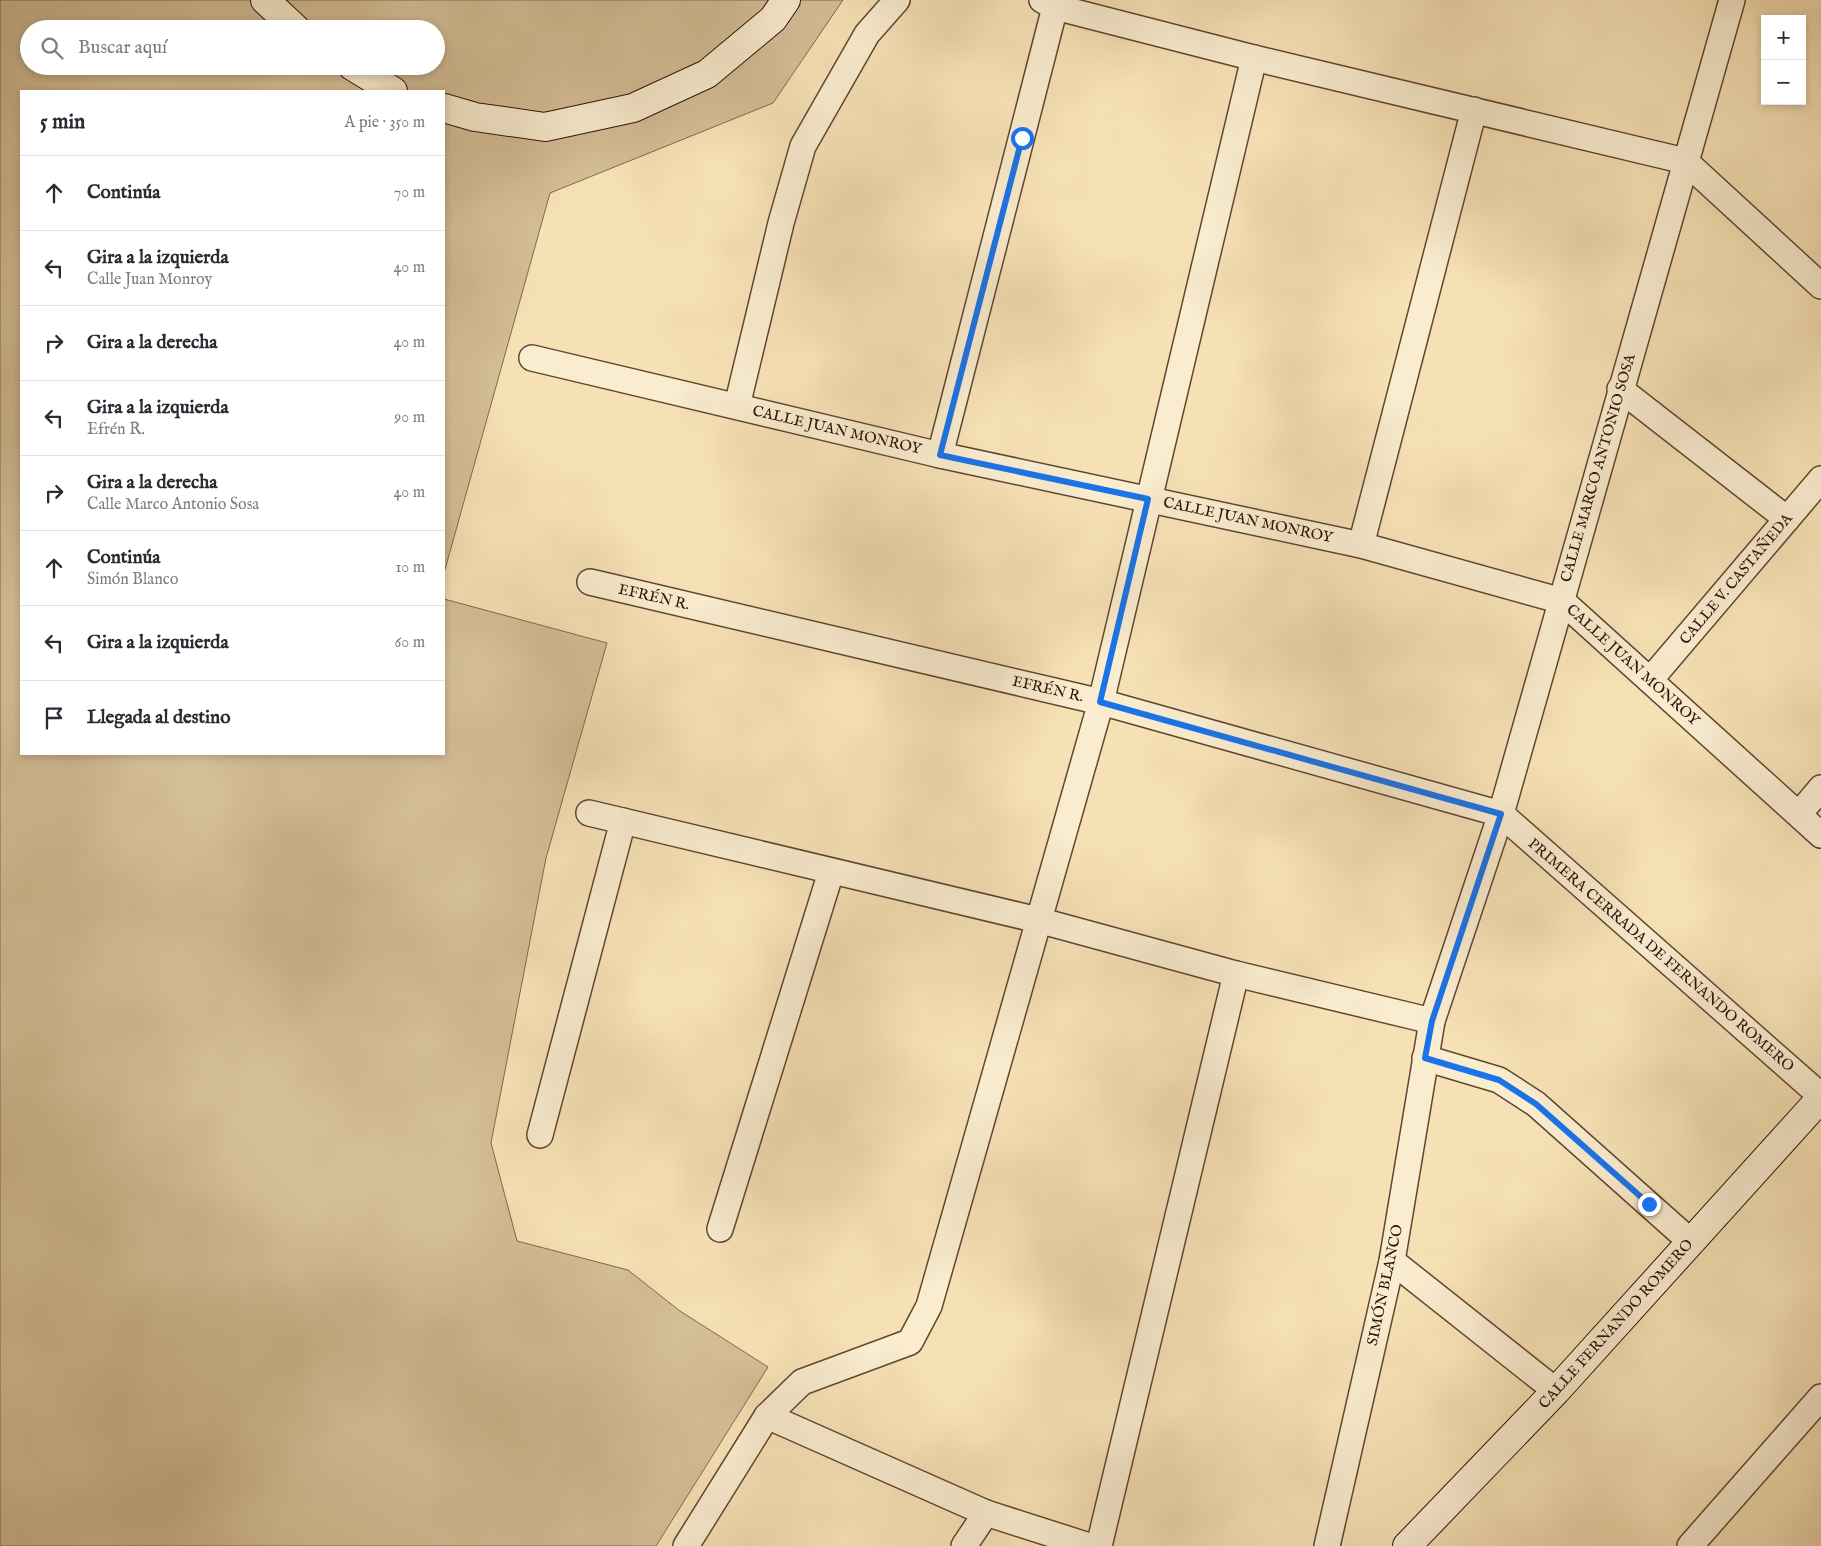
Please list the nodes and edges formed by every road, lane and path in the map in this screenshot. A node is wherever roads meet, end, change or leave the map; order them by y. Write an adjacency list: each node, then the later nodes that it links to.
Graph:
1 (265, 0): 6 (street)
2 (786, 0): 10 (street)
3 (897, 0): 16 (street)
4 (1732, 0): 12 (street, CALLE MARCO ANTONIO SOSA)
5 (1048, 3): 7 (street); 17 (street)
6 (286, 20)
7 (1254, 58): 11 (street); 19 (street)
8 (367, 75): 9 (street)
9 (391, 90)
10 (445, 108)
11 (1474, 110): 12 (street); 21 (street)
12 (1684, 161): 13 (street); 15 (street, CALLE MARCO ANTONIO SOSA)
13 (1821, 286)
14 (532, 358): 16 (street, CALLE JUAN MONROY)
15 (1620, 388): 20 (street); 23 (street, CALLE MARCO ANTONIO SOSA)
16 (737, 406): 17 (street, CALLE JUAN MONROY)
17 (940, 455): 19 (street, CALLE JUAN MONROY)
18 (1821, 478): 20 (street, CALLE V. CASTAÑEDA)
19 (1148, 499): 21 (street, CALLE JUAN MONROY); 25 (street)
20 (1786, 519): 24 (street, CALLE V. CASTAÑEDA)
21 (1360, 545): 23 (street, CALLE JUAN MONROY)
22 (590, 582): 25 (street, EFRÉN R.)
23 (1562, 601): 24 (street, CALLE JUAN MONROY); 28 (street, CALLE MARCO ANTONIO SOSA)
24 (1650, 680): 29 (street, CALLE JUAN MONROY)
25 (1100, 702): 28 (street, EFRÉN R.); 33 (street)
26 (1821, 788): 29 (street)
27 (589, 813): 30 (street)
28 (1501, 814): 35 (street, CALLE MARCO ANTONIO SOSA); 37 (street, PRIMERA CERRADA DE FERNANDO ROMERO)
29 (1798, 814): 31 (street, CALLE JUAN MONROY)
30 (623, 821): 32 (street); 38 (street)
31 (1821, 835)
32 (831, 872): 33 (street); 39 (street)
33 (1038, 920): 34 (street); 44 (street)
34 (1236, 974): 35 (street); 49 (street)
35 (1432, 1021): 36 (street, SIMÓN BLANCO)
36 (1425, 1058): 40 (street); 41 (street, SIMÓN BLANCO)
37 (1821, 1097): 40 (street, CALLE FERNANDO ROMERO)
38 (540, 1135)
39 (720, 1229)
40 (1691, 1242): 42 (street, CALLE FERNANDO ROMERO)
41 (1392, 1261): 42 (street); 50 (street, SIMÓN BLANCO)
42 (1556, 1391): 51 (street, CALLE FERNANDO ROMERO)
43 (1821, 1397): 52 (street)
44 (767, 1416): 45 (street); 46 (street)
45 (986, 1513): 47 (street); 48 (street)
46 (686, 1546)
47 (964, 1546)
48 (1089, 1546)
49 (1099, 1546)
50 (1327, 1546)
51 (1407, 1546)
52 (1690, 1546)

